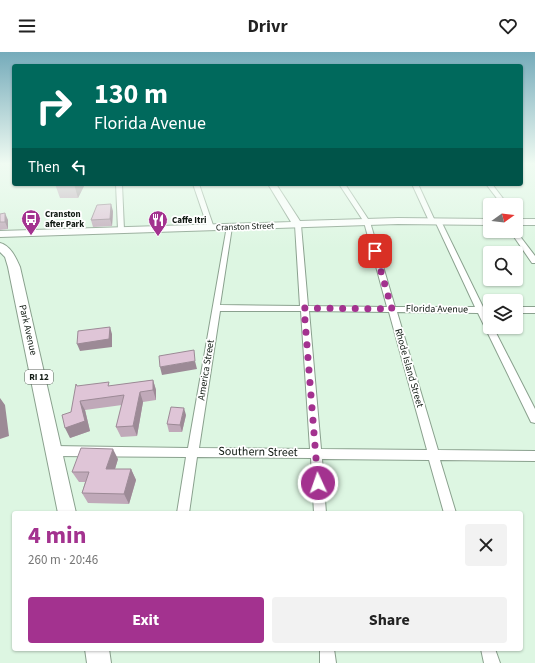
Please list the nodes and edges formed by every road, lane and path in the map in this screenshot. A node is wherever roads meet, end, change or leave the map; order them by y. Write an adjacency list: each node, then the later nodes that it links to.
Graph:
1 (119, 192): 14 (street)
2 (199, 192): 13 (street)
3 (277, 192): 11 (main road)
4 (347, 192): 7 (street, Rhode Island Street)
5 (419, 192): 6 (street)
6 (435, 221): 7 (main road, Cranston Street); 8 (main road, Cranston Street); 22 (street)
7 (367, 222): 11 (main road, Cranston Street); 21 (street, Rhode Island Street)
8 (483, 222)
9 (523, 222): 10 (main road)
10 (535, 222)
11 (298, 225): 12 (main road, Cranston Street); 20 (street)
12 (229, 227): 13 (main road, Cranston Street); 19 (street, America Street)
13 (211, 228): 14 (main road, Cranston Street)
14 (122, 230): 15 (main road, Cranston Street)
15 (0, 234)
16 (518, 238): 18 (street)
17 (0, 246): 26 (main road, Park Avenue / RI 12)
18 (535, 261)
19 (216, 308): 20 (street, Florida Avenue); 27 (street, America Street)
20 (304, 308): 21 (street, Florida Avenue); 28 (street)
21 (392, 309): 22 (street, Florida Avenue); 29 (street, Rhode Island Street)
22 (480, 310): 25 (street)
23 (523, 310): 24 (street)
24 (535, 310)
25 (535, 419)
26 (53, 451): 27 (street, Southern Street); 31 (main road, Park Avenue / RI 12)
27 (193, 451): 28 (street, Southern Street); 32 (street, America Street)
28 (316, 453): 29 (street, Southern Street); 33 (street)
29 (434, 455): 30 (street, Southern Street); 34 (street, Rhode Island Street)
30 (535, 456)
31 (67, 511)
32 (183, 511)
33 (320, 511)
34 (449, 511)
35 (96, 651): 38 (main road)
36 (327, 651): 39 (street)
37 (489, 651): 40 (street)
38 (99, 663)
39 (328, 663)
40 (492, 663)

